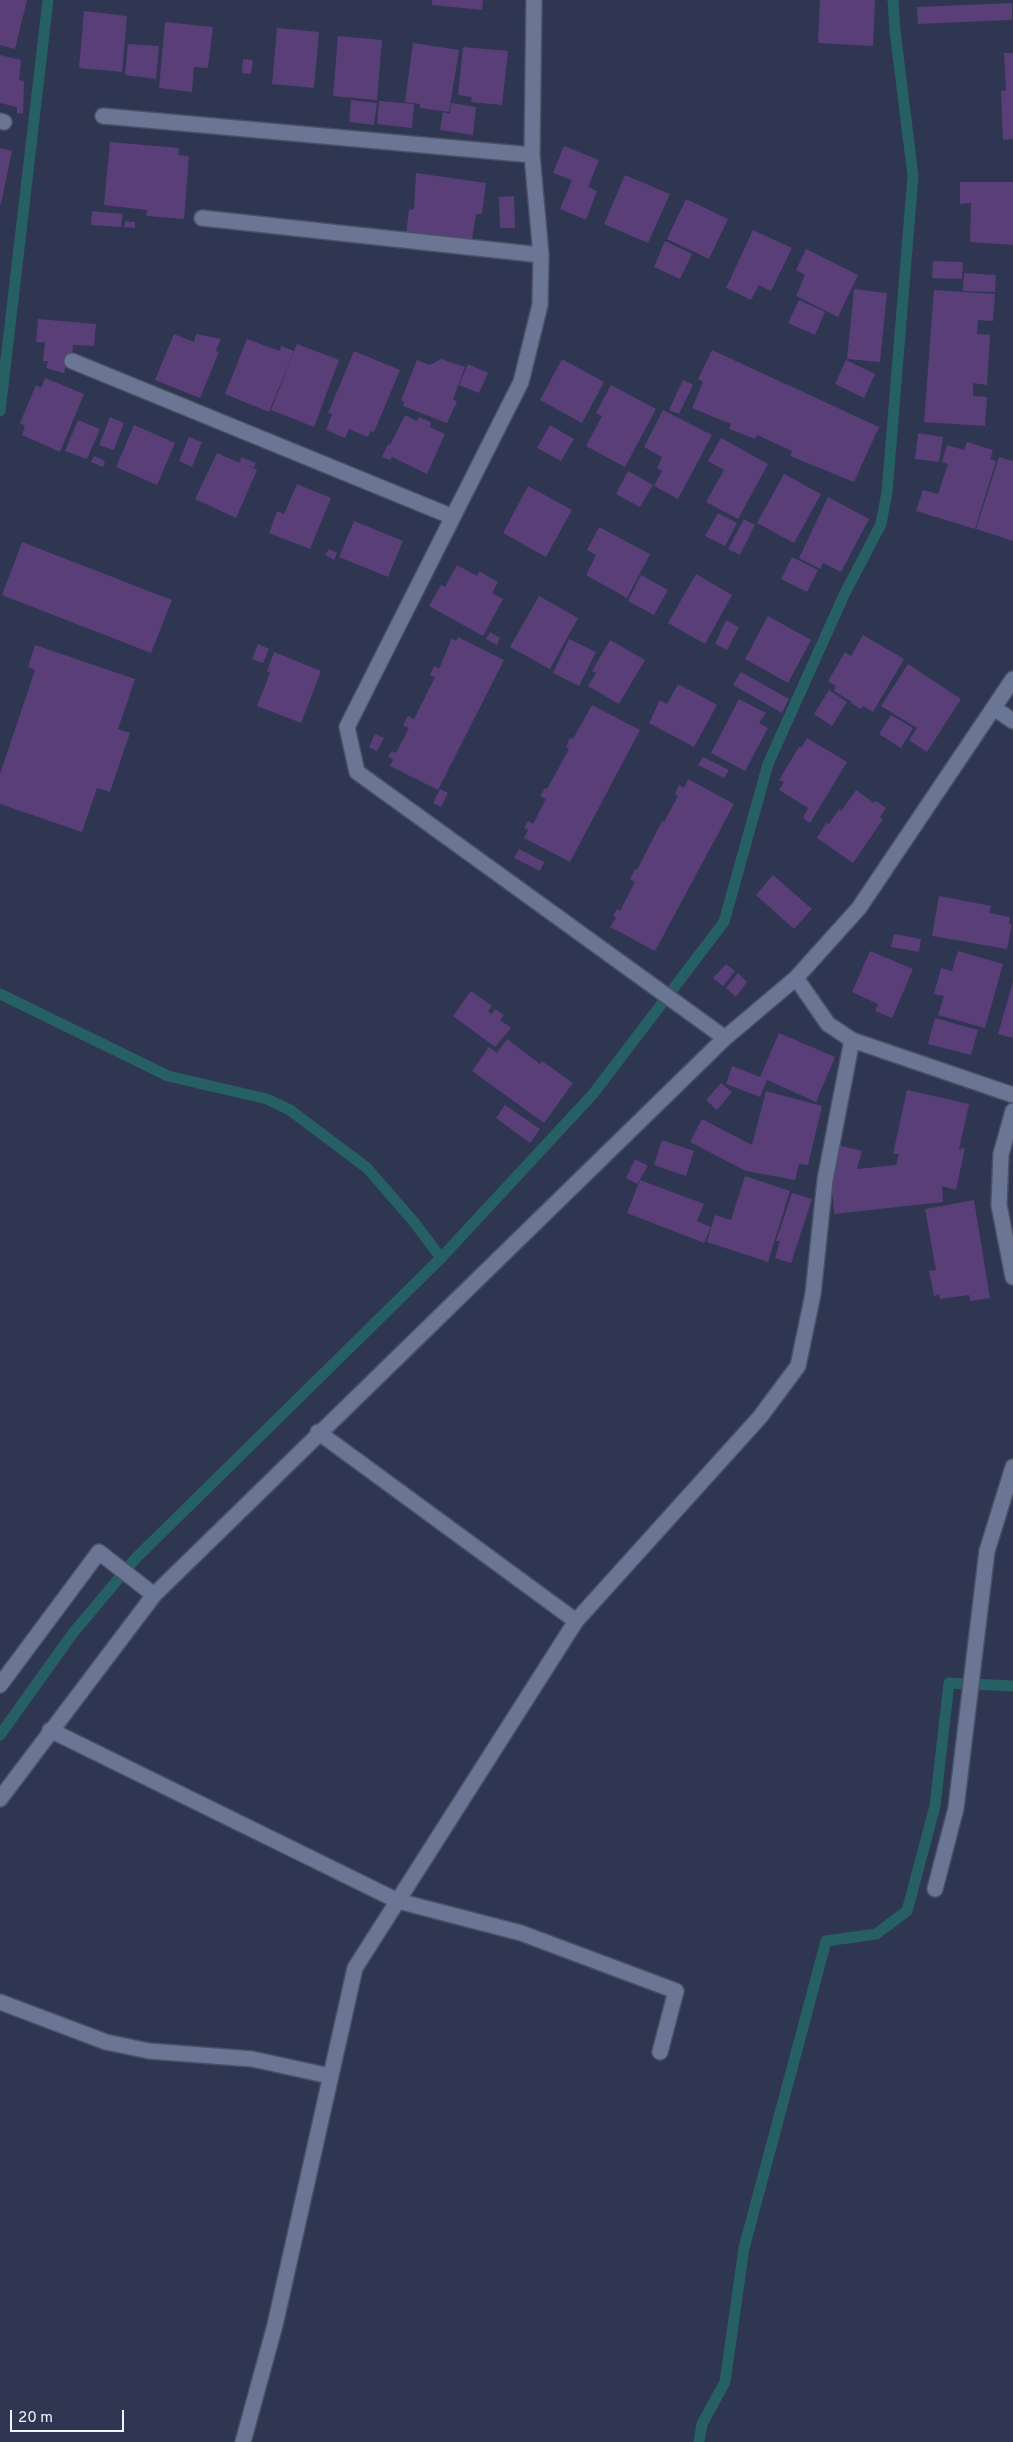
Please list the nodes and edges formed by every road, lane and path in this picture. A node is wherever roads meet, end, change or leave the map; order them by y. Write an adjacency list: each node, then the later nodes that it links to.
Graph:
1 (534, 0): 3 (street)
2 (103, 116): 3 (street)
3 (532, 155): 5 (street)
4 (202, 218): 5 (street)
5 (541, 255): 7 (street)
6 (72, 361): 7 (street)
7 (452, 517): 12 (street)
8 (1013, 679): 9 (street)
9 (994, 708): 10 (street); 11 (street)
10 (1013, 721)
11 (796, 978): 12 (street); 13 (street)
12 (725, 1038): 17 (street)
13 (852, 1040): 14 (street); 20 (street)
14 (1013, 1095)
15 (1013, 1111): 16 (street)
16 (1013, 1277)
17 (318, 1432): 19 (street); 20 (street)
18 (1013, 1467): 24 (street)
19 (154, 1595): 21 (street); 22 (street)
20 (576, 1621): 25 (street)
21 (0, 1685)
22 (50, 1730): 23 (street); 25 (street)
23 (0, 1798)
24 (935, 1888)
25 (398, 1901): 27 (street); 28 (street)
26 (0, 2002): 28 (street)
27 (660, 2052)
28 (330, 2076): 29 (street)
29 (243, 2442)

